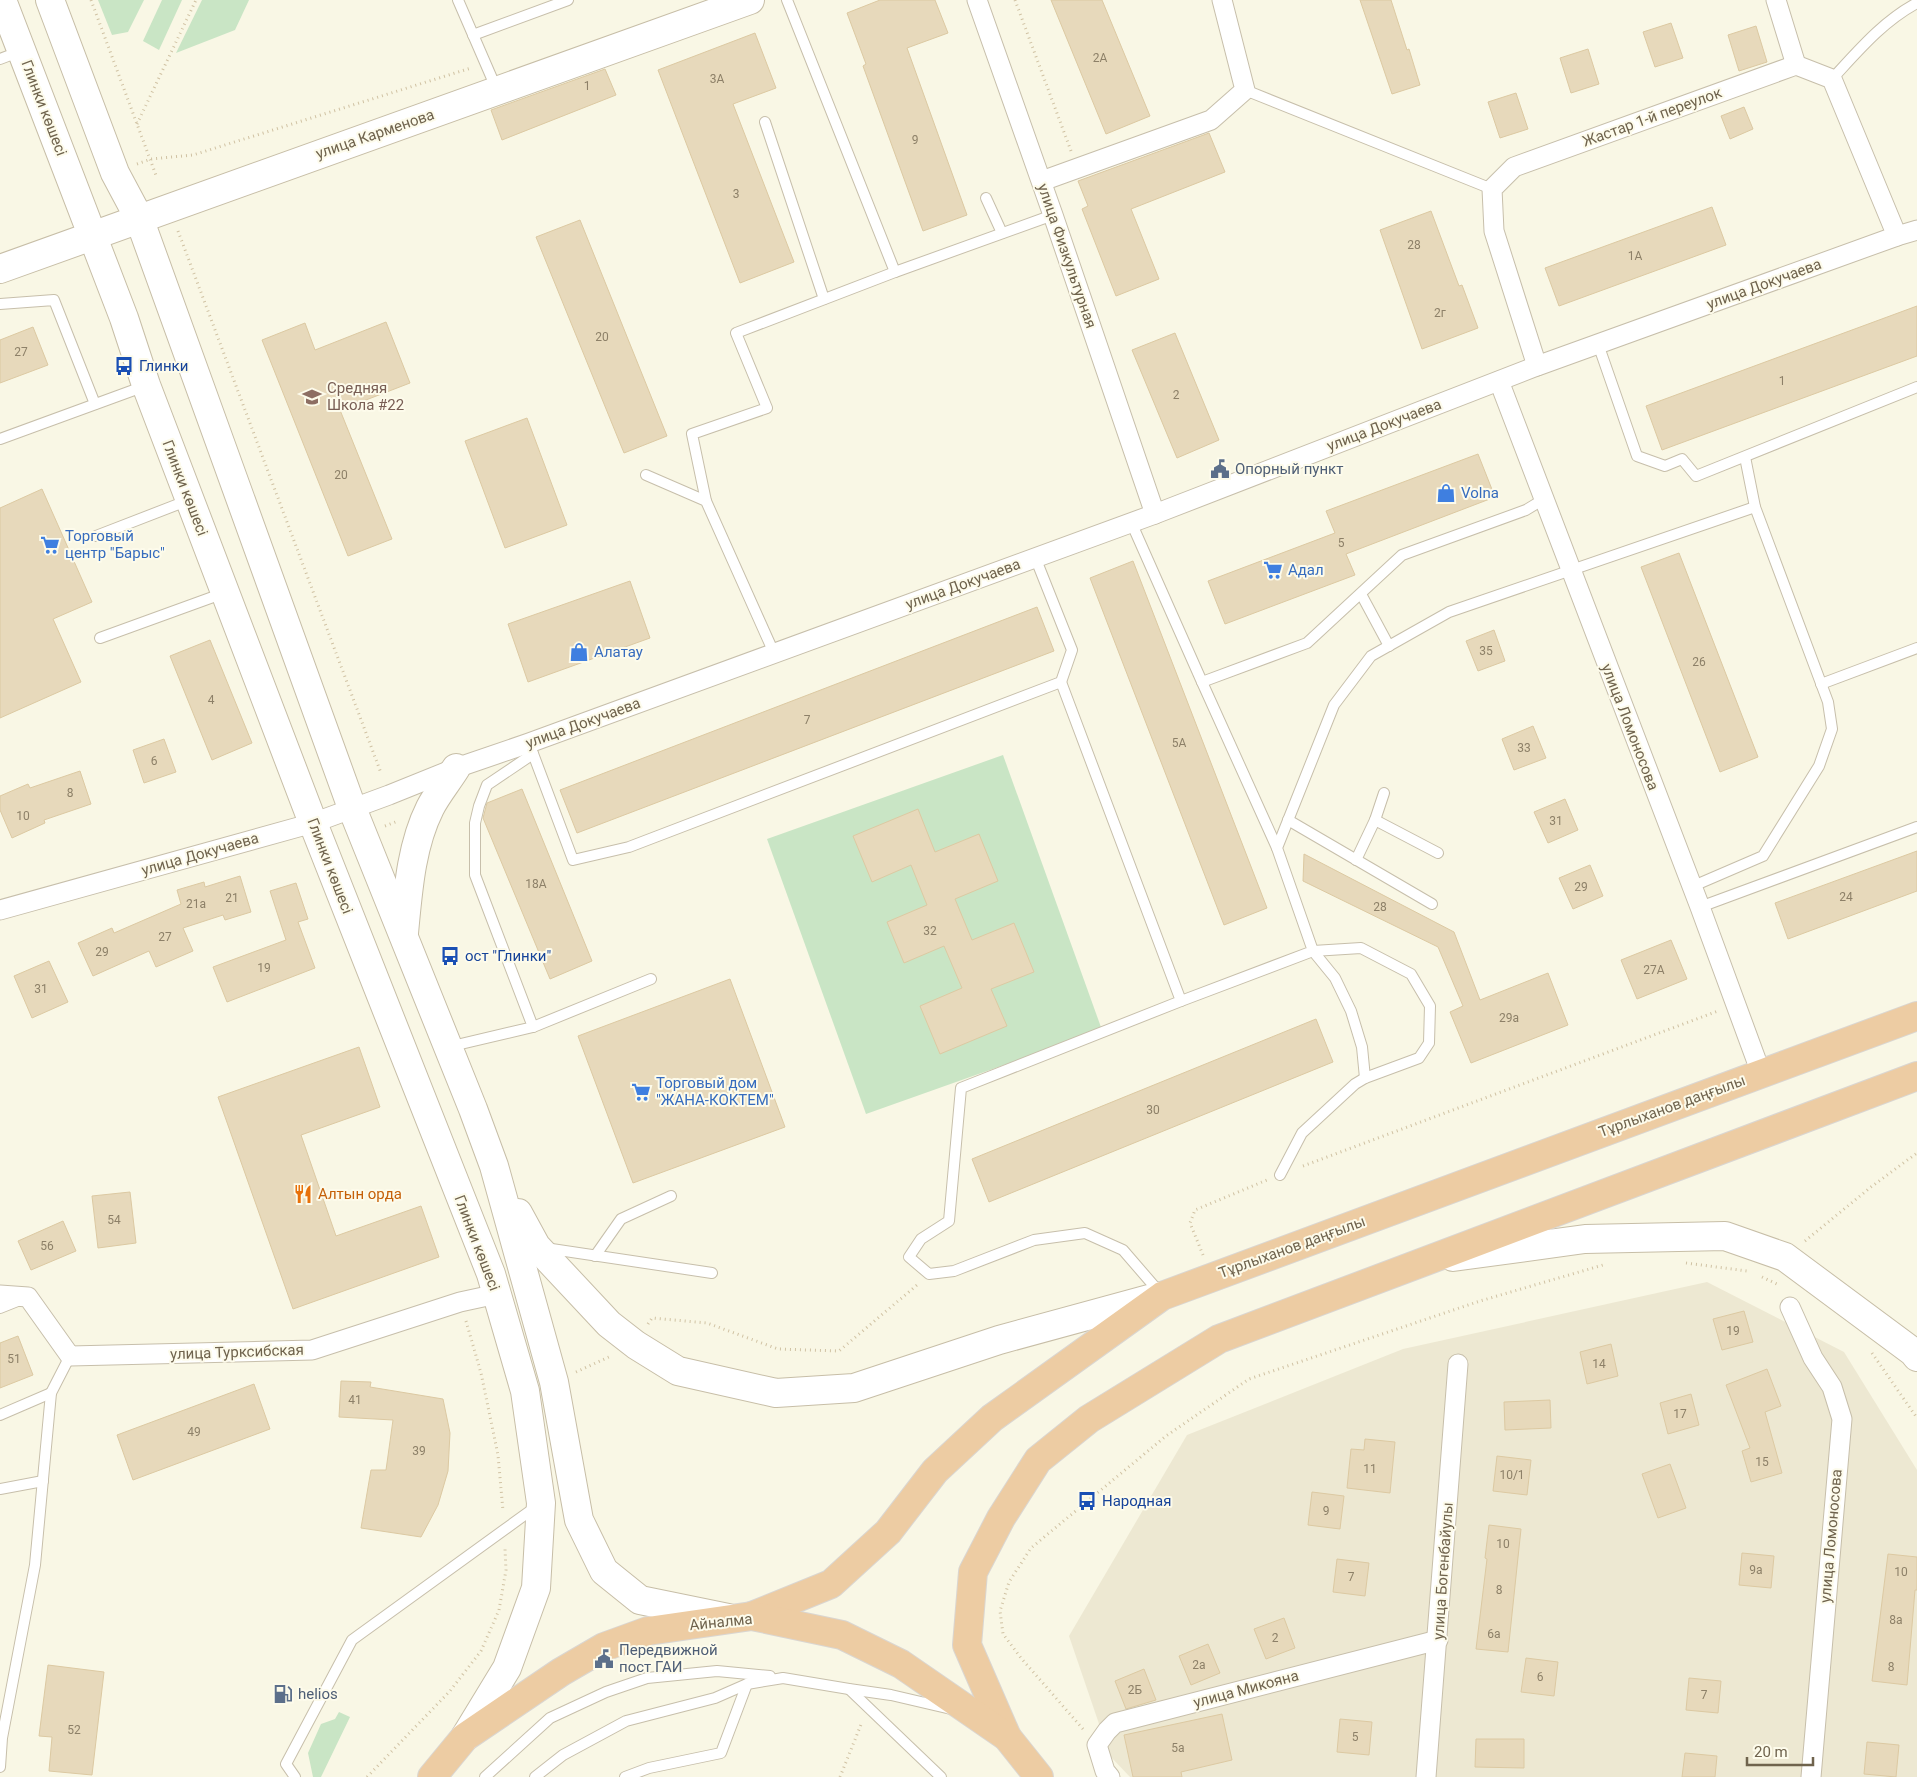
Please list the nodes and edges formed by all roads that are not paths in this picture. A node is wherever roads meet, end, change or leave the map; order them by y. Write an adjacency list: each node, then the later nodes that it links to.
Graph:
1 (2, 0): 12 (main road, Глинки көшесі)
2 (50, 0): 22 (main road)
3 (458, 0): 11 (lane)
4 (568, 0): 11 (lane)
5 (750, 0): 16 (main road, улица Карменова)
6 (787, 0): 28 (lane)
7 (977, 0): 18 (street, улица Физкультурная)
8 (1222, 0): 15 (street)
9 (1776, 0): 13 (street)
10 (1917, 3): 14 (lane)
11 (473, 35): 16 (lane)
12 (11, 55): 25 (main road, Глинки көшесі)
13 (1796, 65): 14 (street); 19 (street, Жастар 1-й переулок)
14 (1832, 79): 26 (street)
15 (1245, 90): 18 (street); 19 (lane)
16 (497, 91): 22 (main road, улица Карменова)
17 (765, 122): 29 (lane)
18 (1042, 181): 21 (street, улица Физкультурная)
19 (1492, 189): 32 (street)
20 (986, 198): 24 (lane)
21 (1054, 215): 24 (lane); 44 (street, улица Физкультурная)
22 (139, 218): 25 (main road, улица Карменова); 61 (main road)
23 (1917, 230): 26 (street, улица Докучаева)
24 (1002, 233): 28 (lane)
25 (92, 236): 27 (main road, улица Карменова); 34 (main road, Глинки көшесі)
26 (1897, 236): 31 (street, улица Докучаева)
27 (0, 269)
28 (894, 272): 29 (lane)
29 (824, 299): 42 (lane)
30 (0, 304): 36 (lane)
31 (1598, 344): 32 (street, улица Докучаева); 38 (lane)
32 (1537, 366): 33 (street, улица Докучаева)
33 (1499, 381): 40 (street, улица Ломоносова); 44 (street, улица Докучаева)
34 (146, 386): 36 (lane); 41 (main road, Глинки көшесі)
35 (1917, 387): 38 (lane)
36 (95, 404): 37 (lane)
37 (0, 439)
38 (1745, 457): 43 (lane)
39 (646, 474): 42 (lane)
40 (1544, 499): 48 (street, улица Ломоносова); 50 (lane)
41 (190, 500): 46 (lane); 49 (main road, Глинки көшесі)
42 (706, 500): 54 (lane)
43 (1755, 507): 48 (lane); 57 (lane)
44 (1154, 514): 45 (street, улица Докучаева)
45 (1131, 522): 47 (street, улица Докучаева); 56 (lane)
46 (96, 536)
47 (1035, 557): 54 (street, улица Докучаева); 55 (lane)
48 (1571, 570): 52 (lane); 69 (street, улица Ломоносова)
49 (225, 593): 51 (lane); 64 (main road, Глинки көшесі)
50 (1361, 594): 52 (lane); 56 (lane)
51 (100, 638)
52 (1389, 646): 62 (lane)
53 (1917, 648): 57 (lane)
54 (774, 654): 58 (street, улица Докучаева)
55 (1061, 682): 58 (lane); 76 (lane)
56 (1202, 682): 66 (lane)
57 (1821, 684): 69 (lane)
58 (531, 749): 59 (street, улица Докучаева); 78 (lane)
59 (456, 768): 61 (street, улица Докучаева); 73 (main road)
60 (1384, 793): 63 (lane)
61 (352, 808): 64 (street, улица Докучаева); 73 (main road)
62 (1288, 820): 66 (lane); 68 (lane)
63 (1375, 820): 67 (lane); 68 (lane)
64 (313, 822): 72 (street, улица Докучаева); 90 (main road, Глинки көшесі)
65 (1917, 827): 71 (lane)
66 (1277, 848): 74 (lane)
67 (1438, 853)
68 (1356, 860): 70 (lane)
69 (1691, 887): 71 (street, улица Ломоносова)
70 (1432, 904)
71 (1700, 907): 80 (street, улица Ломоносова)
72 (0, 910)
73 (404, 936): 79 (main road)
74 (1313, 951): 76 (lane); 82 (lane); 82 (lane)
75 (651, 979): 78 (lane)
76 (1181, 1001): 92 (lane)
77 (1917, 1016): 80 (highway, Тұрлыханов даңғылы)
78 (533, 1027): 79 (lane)
79 (448, 1047): 83 (main road)
80 (1761, 1072): 92 (highway, Тұрлыханов даңғылы)
81 (1917, 1076): 88 (highway)
82 (1365, 1078): 84 (lane)
83 (494, 1166): 86 (main road); 104 (main road)
84 (1280, 1175)
85 (671, 1196): 87 (lane)
86 (536, 1246): 87 (lane); 92 (main road)
87 (595, 1256): 89 (lane)
88 (1430, 1260): 97 (main road); 110 (highway)
89 (712, 1273)
90 (497, 1294): 96 (street, улица Турксибская); 103 (main road, Глинки көшесі)
91 (0, 1295): 93 (street)
92 (1162, 1296): 104 (highway, Тұрлыханов даңғылы)
93 (28, 1297): 95 (lane); 96 (street)
94 (1790, 1307): 122 (street, улица Ломоносова)
95 (0, 1308)
96 (70, 1356): 99 (lane)
97 (1917, 1357)
98 (1458, 1364): 105 (street, улица Богенбайулы)
99 (51, 1393): 100 (lane); 101 (lane)
100 (0, 1414)
101 (43, 1481): 102 (lane); 112 (lane)
102 (0, 1489)
103 (542, 1503): 111 (main road, Глинки көшесі); 113 (lane)
104 (741, 1617): 109 (highway, Айналма); 111 (highway, Айналма)
105 (1438, 1640): 120 (street, улица Микояна); 121 (street, улица Богенбайулы)
106 (783, 1678): 107 (lane); 108 (lane); 115 (lane)
107 (747, 1684): 116 (lane); 117 (lane)
108 (849, 1689): 109 (lane); 118 (lane)
109 (976, 1716): 110 (highway, Айналма)
110 (1007, 1737): 119 (highway, Айналма)
111 (464, 1738): 114 (highway, Айналма)
112 (0, 1767)
113 (295, 1777)
114 (432, 1777)
115 (485, 1777)
116 (535, 1777)
117 (625, 1777)
118 (942, 1777)
119 (1039, 1777)
120 (1110, 1777)
121 (1426, 1777)
122 (1812, 1777)

